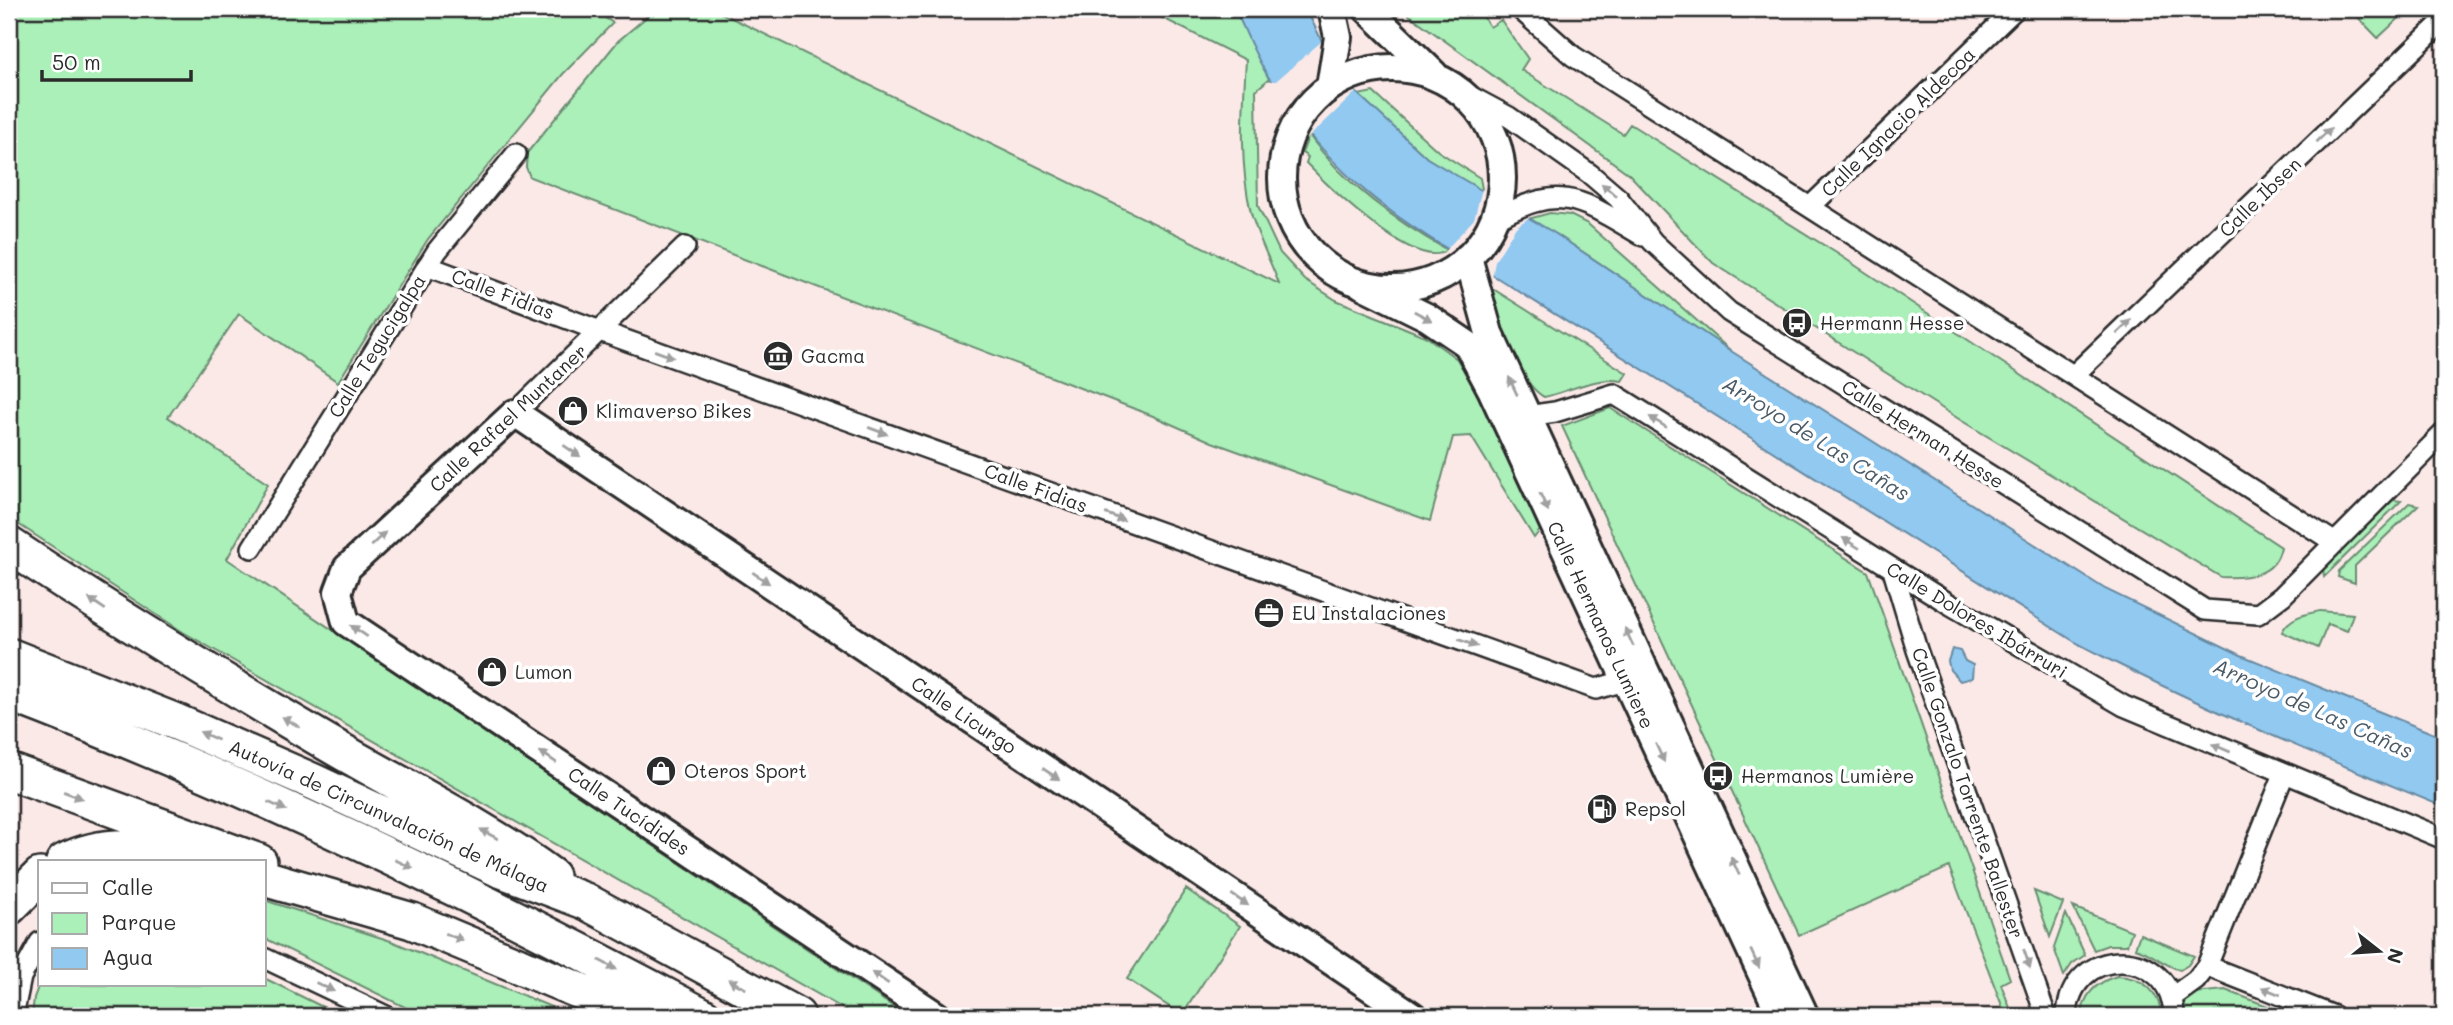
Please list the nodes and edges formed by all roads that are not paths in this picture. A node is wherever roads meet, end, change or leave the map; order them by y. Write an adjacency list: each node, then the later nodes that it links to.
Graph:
1 (1332, 9): 6 (main road)
2 (1367, 9): 7 (main road, Calle Herman Hesse)
3 (1520, 9): 9 (street)
4 (2015, 9): 9 (street, Calle Ignacio Aldecoa)
5 (2444, 20): 17 (street, Calle Ibsen, one-way to 5)
6 (1337, 75): 7 (main road); 15 (main road)
7 (1445, 82): 10 (main road); 11 (street, Calle Herman Hesse, one-way to 7)
8 (516, 153): 13 (street, Calle Tegucigalpa)
9 (1811, 206): 17 (street)
10 (1504, 208): 11 (street, Calle Herman Hesse); 14 (main road)
11 (1653, 242): 21 (street, Calle Herman Hesse)
12 (685, 247): 16 (street, Calle Rafael Muntaner)
13 (427, 265): 16 (street, Calle Fidias); 23 (street, Calle Tegucigalpa)
14 (1466, 265): 15 (main road); 19 (main road, Calle Hermanos Lumiere, one-way to 14)
15 (1363, 285): 27 (main road, Calle Hermanos Lumiere, one-way to 27)
16 (600, 331): 18 (street, Calle Rafael Muntaner); 27 (street, Calle Fidias, one-way to 27)
17 (2075, 374): 21 (street)
18 (515, 413): 25 (main road, Calle Rafael Muntaner, one-way to 18); 53 (main road, Calle Licurgo, one-way to 53)
19 (1527, 416): 24 (street, Calle Dolores Ibárruri, one-way to 19); 27 (main road, Calle Hermanos Lumiere, one-way to 19)
20 (2444, 433): 21 (street)
21 (2334, 542)
22 (9, 545): 40 (highway, one-way to 22)
23 (251, 548)
24 (1893, 570): 32 (street, Calle Dolores Ibárruri, one-way to 24); 56 (street, Calle Gonzalo Torrente Ballester, one-way to 56)
25 (338, 592): 52 (main road, Calle Tucídides, one-way to 25)
26 (9, 656): 40 (highway, Autovía de Circunvalación de Málaga, one-way to 26)
27 (1636, 677): 54 (main road, Calle Hermanos Lumiere, one-way to 54); 55 (main road, Calle Hermanos Lumiere, one-way to 27)
28 (9, 693): 30 (highway, Autovía de Circunvalación de Málaga)
29 (9, 719): 30 (highway)
30 (147, 750): 50 (highway, Autovía de Circunvalación de Málaga, one-way to 50)
31 (9, 771): 36 (highway, one-way to 36)
32 (2284, 774): 33 (street, Calle Dolores Ibárruri); 45 (street)
33 (2444, 839)
34 (70, 860): 35 (highway)
35 (202, 860)
36 (254, 860)
37 (266, 864): 41 (highway)
38 (38, 878): 42 (highway)
39 (266, 879): 41 (highway)
40 (585, 901): 51 (highway, Autovía de Circunvalación de Málaga, one-way to 40)
41 (367, 906): 49 (highway, one-way to 49)
42 (9, 907)
43 (38, 946): 47 (street)
44 (266, 959): 48 (street, one-way to 48)
45 (2207, 966): 46 (street); 58 (street, one-way to 45)
46 (2172, 1007): 57 (street)
47 (13, 1016)
48 (386, 1016)
49 (640, 1016)
50 (703, 1016)
51 (797, 1016)
52 (937, 1016)
53 (1413, 1016)
54 (1781, 1016)
55 (1805, 1016)
56 (2046, 1016)
57 (2067, 1016)
58 (2334, 1016)

